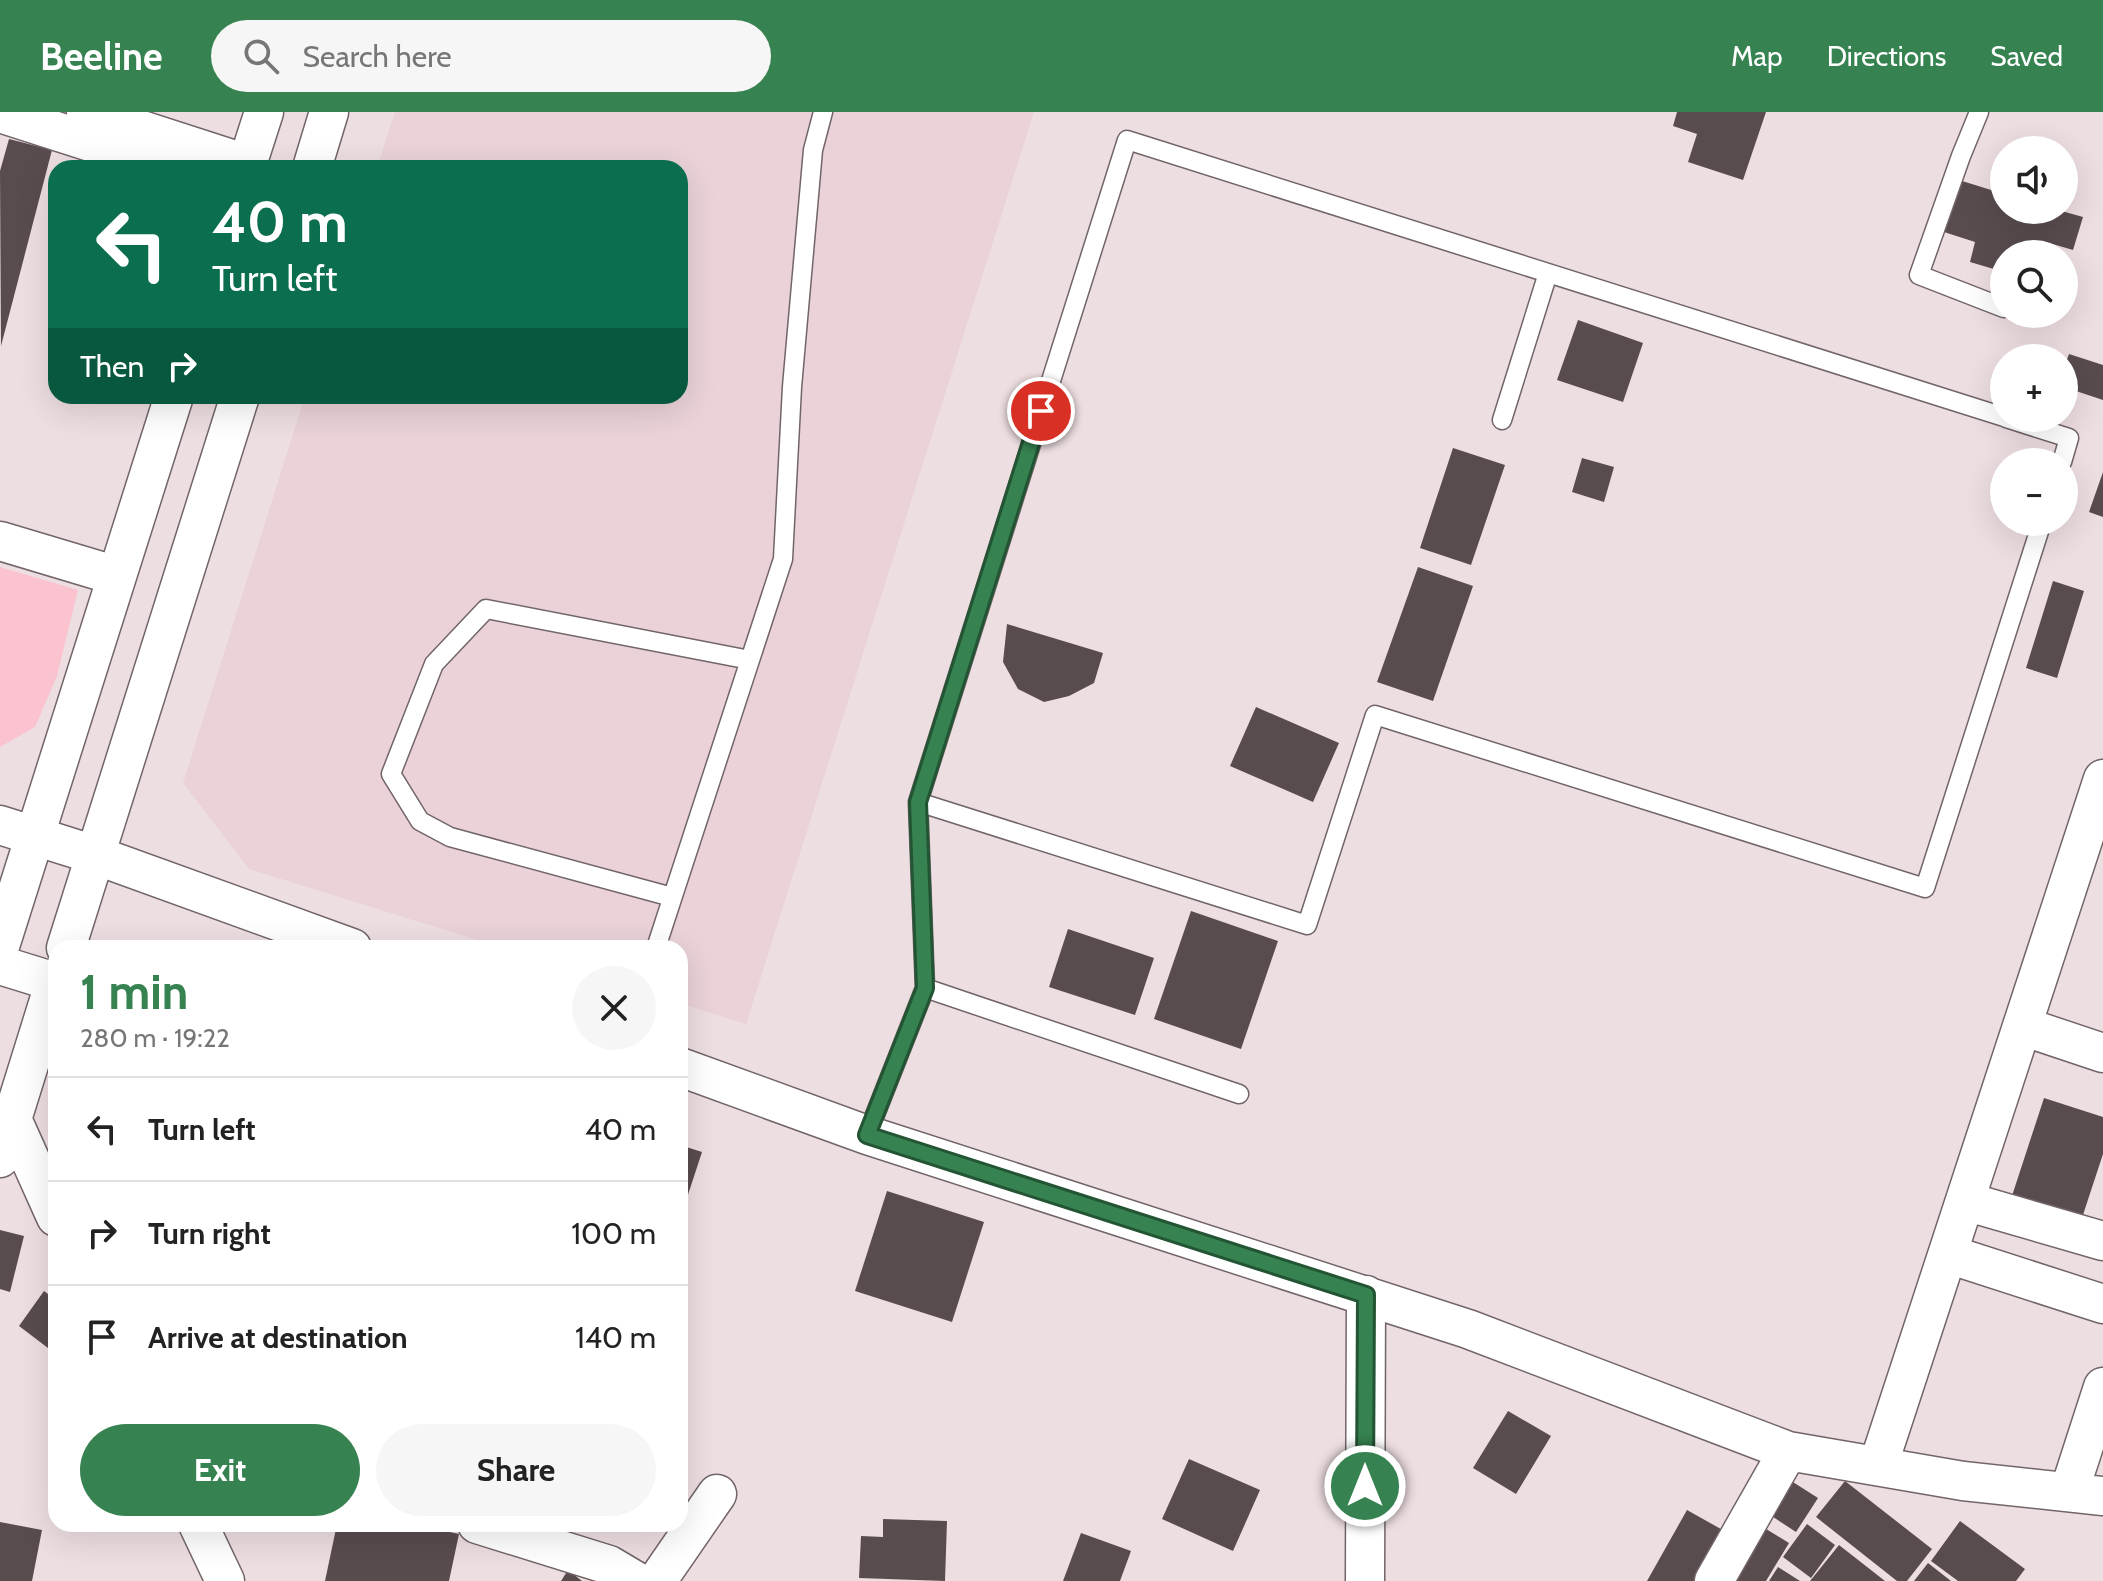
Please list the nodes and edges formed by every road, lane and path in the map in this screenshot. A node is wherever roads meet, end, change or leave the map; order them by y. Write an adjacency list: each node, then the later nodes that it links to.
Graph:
1 (86, 112): 8 (street)
2 (264, 112): 9 (street)
3 (329, 112): 10 (street)
4 (823, 112): 22 (lane)
5 (1979, 112): 12 (lane)
6 (0, 113): 7 (street)
7 (146, 160)
8 (229, 160)
9 (249, 160)
10 (314, 160)
11 (1548, 273): 15 (lane); 16 (lane); 24 (lane)
12 (1990, 303)
13 (171, 404): 21 (street)
14 (237, 404): 27 (street)
15 (1990, 413)
16 (1502, 420)
17 (2050, 432): 18 (lane)
18 (2066, 448)
19 (2038, 536): 24 (lane)
20 (0, 541): 21 (street)
21 (117, 576): 26 (street)
22 (750, 660): 28 (lane); 28 (lane)
23 (2103, 779): 37 (street)
24 (918, 802): 35 (lane)
25 (0, 825): 26 (street)
26 (36, 836): 27 (street); 32 (street)
27 (95, 855): 29 (street); 30 (street)
28 (672, 897): 31 (lane)
29 (68, 940)
30 (330, 940)
31 (659, 940)
32 (0, 946)
33 (0, 965): 34 (street)
34 (48, 968)
35 (925, 988): 40 (lane); 42 (lane)
36 (48, 1000): 41 (street)
37 (2022, 1026): 38 (street); 45 (street)
38 (2103, 1053)
39 (688, 1070): 42 (street)
40 (1239, 1094)
41 (6, 1117): 43 (street); 44 (street)
42 (867, 1135): 48 (street)
43 (0, 1158)
44 (48, 1201)
45 (1965, 1201): 46 (street); 47 (street)
46 (2103, 1241)
47 (1948, 1254): 49 (street); 52 (street)
48 (1366, 1295): 51 (street); 60 (street)
49 (2103, 1304)
50 (2103, 1387): 54 (street)
51 (1788, 1451): 52 (street); 61 (street)
52 (1878, 1466): 54 (street)
53 (717, 1494): 59 (street)
54 (2086, 1494)
55 (202, 1532): 57 (street)
56 (503, 1532): 58 (street)
57 (225, 1581)
58 (636, 1581)
59 (657, 1581)
60 (1365, 1581)
61 (1714, 1581)

